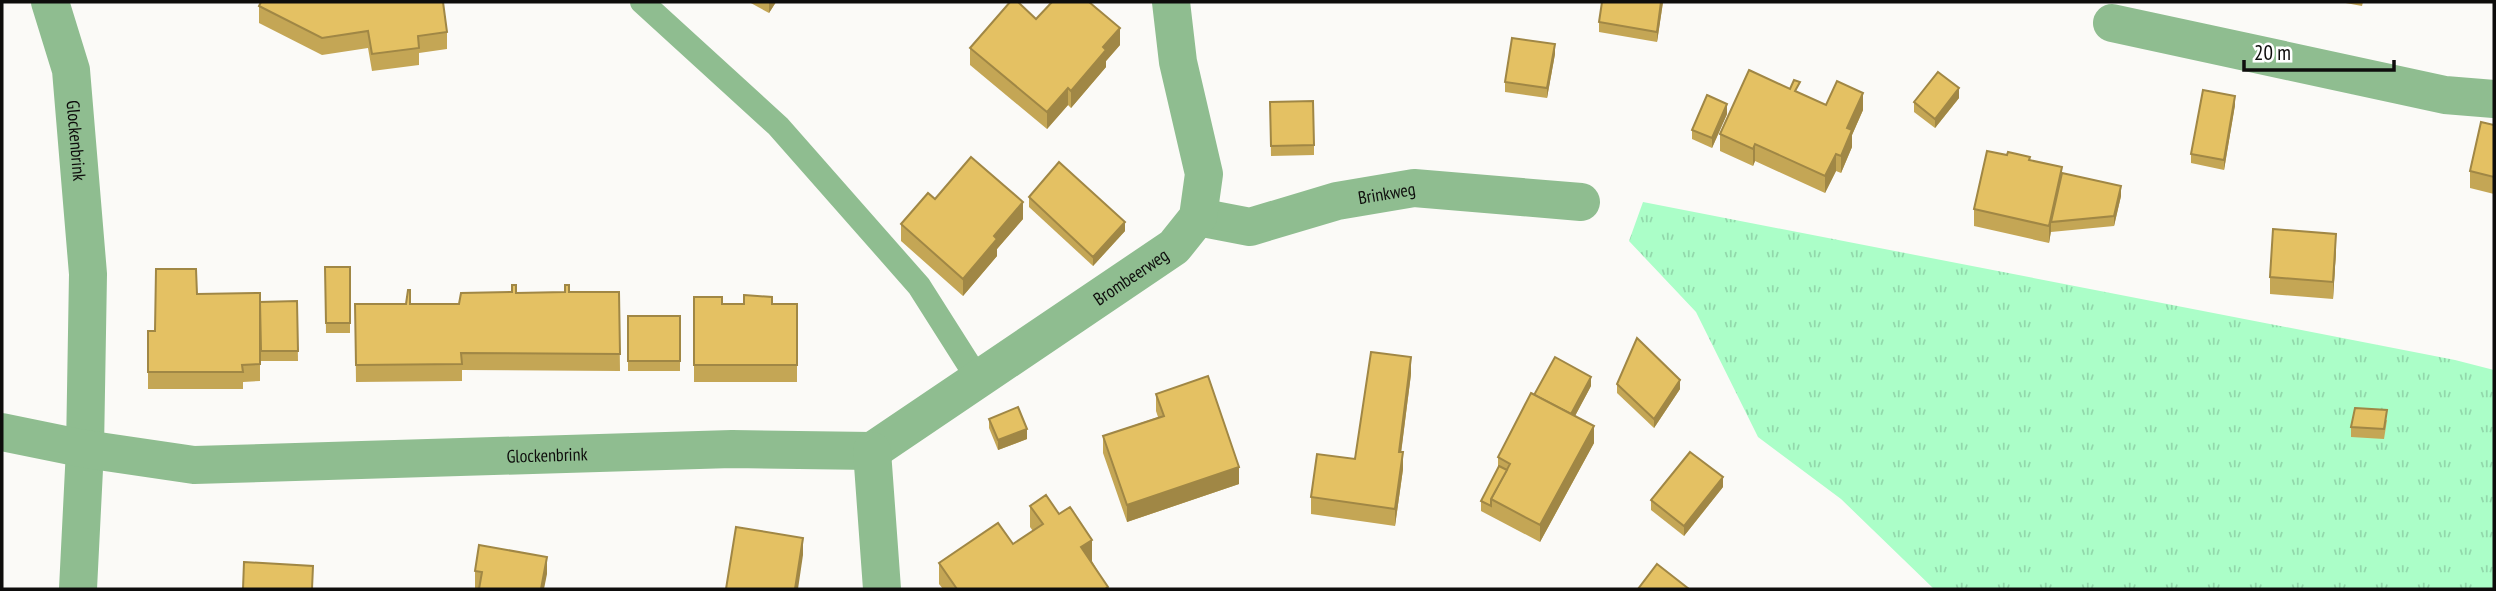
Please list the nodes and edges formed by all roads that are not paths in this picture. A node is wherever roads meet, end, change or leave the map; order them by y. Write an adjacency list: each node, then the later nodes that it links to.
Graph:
1 (50, 2): 10 (street, Glockenbrink)
2 (642, 2): 8 (lane)
3 (1171, 2): 7 (street, Brombeerweg)
4 (2112, 23): 5 (street)
5 (2494, 99)
6 (1581, 202): 7 (street, Brinkweg)
7 (1198, 216): 8 (street, Brombeerweg)
8 (978, 379): 11 (street, Brombeerweg)
9 (2, 432): 10 (street, Glockenbrink)
10 (85, 449): 11 (street, Glockenbrink); 12 (street, Glockenbrink)
11 (872, 451): 13 (street)
12 (78, 589)
13 (882, 589)

